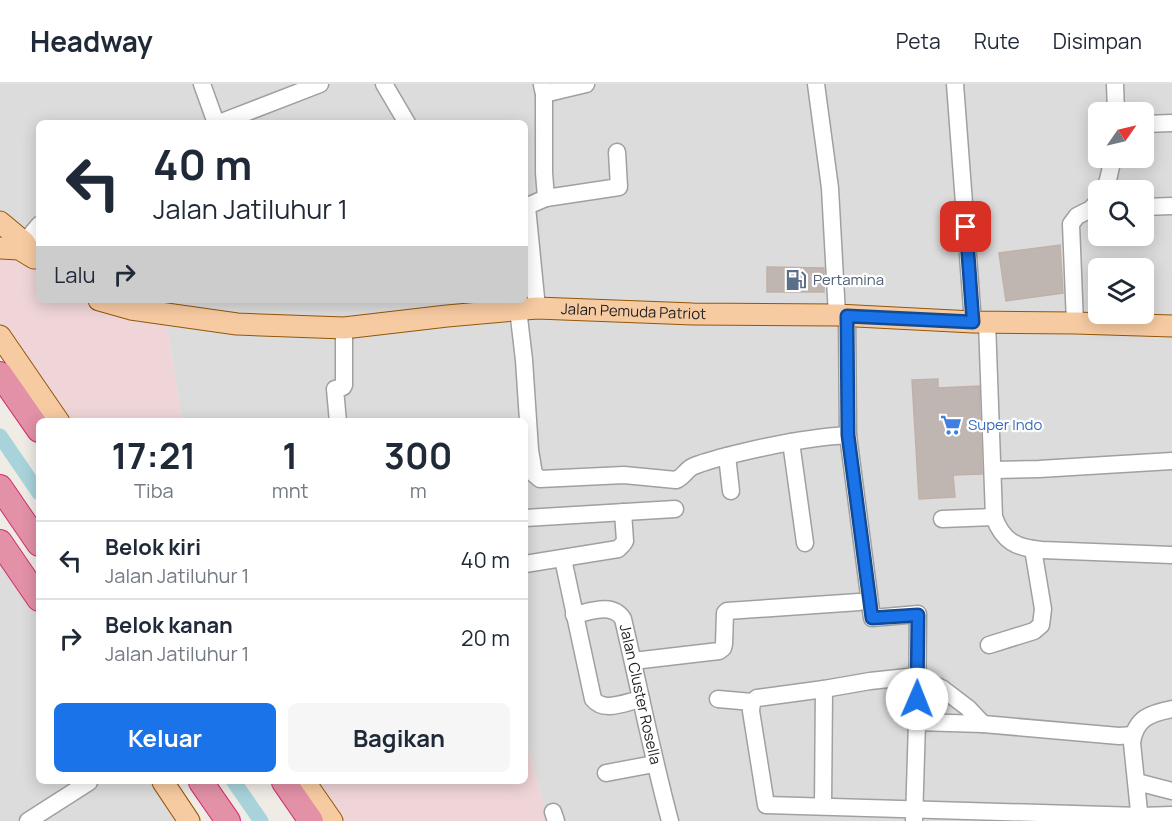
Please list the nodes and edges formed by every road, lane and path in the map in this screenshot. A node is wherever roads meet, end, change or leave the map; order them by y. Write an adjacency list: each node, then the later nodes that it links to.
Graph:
1 (202, 84): 10 (street)
2 (320, 84): 11 (street)
3 (384, 84): 12 (street)
4 (586, 84): 8 (street)
5 (816, 84): 27 (street)
6 (956, 84): 28 (street)
7 (1114, 84): 9 (street)
8 (543, 89): 16 (street)
9 (1115, 102)
10 (217, 120)
11 (226, 120)
12 (405, 120)
13 (1172, 123): 14 (street)
14 (1154, 124)
15 (617, 152): 16 (street)
16 (546, 198): 18 (street)
17 (1172, 206): 19 (street)
18 (528, 207)
19 (1154, 207)
20 (1088, 210): 29 (street)
21 (0, 222): 23 (main road)
22 (36, 230): 23 (street)
23 (23, 251)
24 (110, 303): 31 (main road, Jalan Pemuda Patriot)
25 (527, 303): 26 (street)
26 (527, 308): 27 (main road, Jalan Pemuda Patriot); 31 (main road, Jalan Pemuda Patriot); 36 (street)
27 (842, 316): 28 (main road, Jalan Pemuda Patriot); 38 (street)
28 (980, 322): 29 (main road, Jalan Pemuda Patriot); 43 (street)
29 (1075, 323): 30 (main road, Jalan Pemuda Patriot)
30 (1172, 326)
31 (344, 328): 35 (street)
32 (0, 336): 34 (main road)
33 (0, 374): 37 (highway)
34 (56, 418)
35 (338, 418)
36 (526, 418)
37 (36, 426)
38 (848, 435): 39 (street); 65 (street)
39 (791, 442): 41 (street); 53 (street)
40 (528, 453): 41 (street)
41 (727, 456): 45 (street)
42 (1172, 461): 43 (street)
43 (993, 470): 48 (street)
44 (0, 487): 51 (highway)
45 (730, 491)
46 (675, 509): 47 (street)
47 (623, 512): 49 (street); 56 (street)
48 (994, 517): 50 (street); 54 (street)
49 (528, 518)
50 (942, 519)
51 (36, 540)
52 (0, 542): 59 (highway)
53 (805, 543)
54 (1033, 549): 55 (street); 63 (street)
55 (1172, 555)
56 (563, 559): 58 (street); 62 (street)
57 (0, 561): 60 (main road)
58 (528, 564)
59 (36, 595)
60 (36, 602)
61 (859, 602): 64 (street)
62 (574, 615): 64 (street, Jalan Cluster Rosella); 67 (street)
63 (989, 645)
64 (633, 661): 67 (street, Jalan Cluster Rosella)
65 (917, 676): 66 (street); 71 (street); 72 (street)
66 (824, 689): 69 (street); 83 (street)
67 (641, 699): 74 (street, Jalan Cluster Rosella)
68 (718, 699): 69 (street)
69 (752, 702): 84 (street)
70 (1172, 709): 73 (street)
71 (917, 722): 72 (street); 85 (street)
72 (983, 724): 73 (street)
73 (1133, 735): 76 (street)
74 (654, 764): 75 (street); 93 (street, Jalan Cluster Rosella)
75 (606, 773)
76 (1137, 782): 82 (street); 88 (street)
77 (86, 784): 89 (street)
78 (164, 784): 87 (main road)
79 (202, 784): 90 (highway)
80 (285, 784): 91 (highway)
81 (306, 784): 92 (main road)
82 (1172, 791)
83 (823, 806): 84 (street); 85 (street)
84 (766, 813)
85 (914, 815): 88 (street)
86 (1172, 815): 88 (street)
87 (180, 818)
88 (1140, 819)
89 (28, 821)
90 (228, 821)
91 (311, 821)
92 (332, 821)
93 (670, 821)

